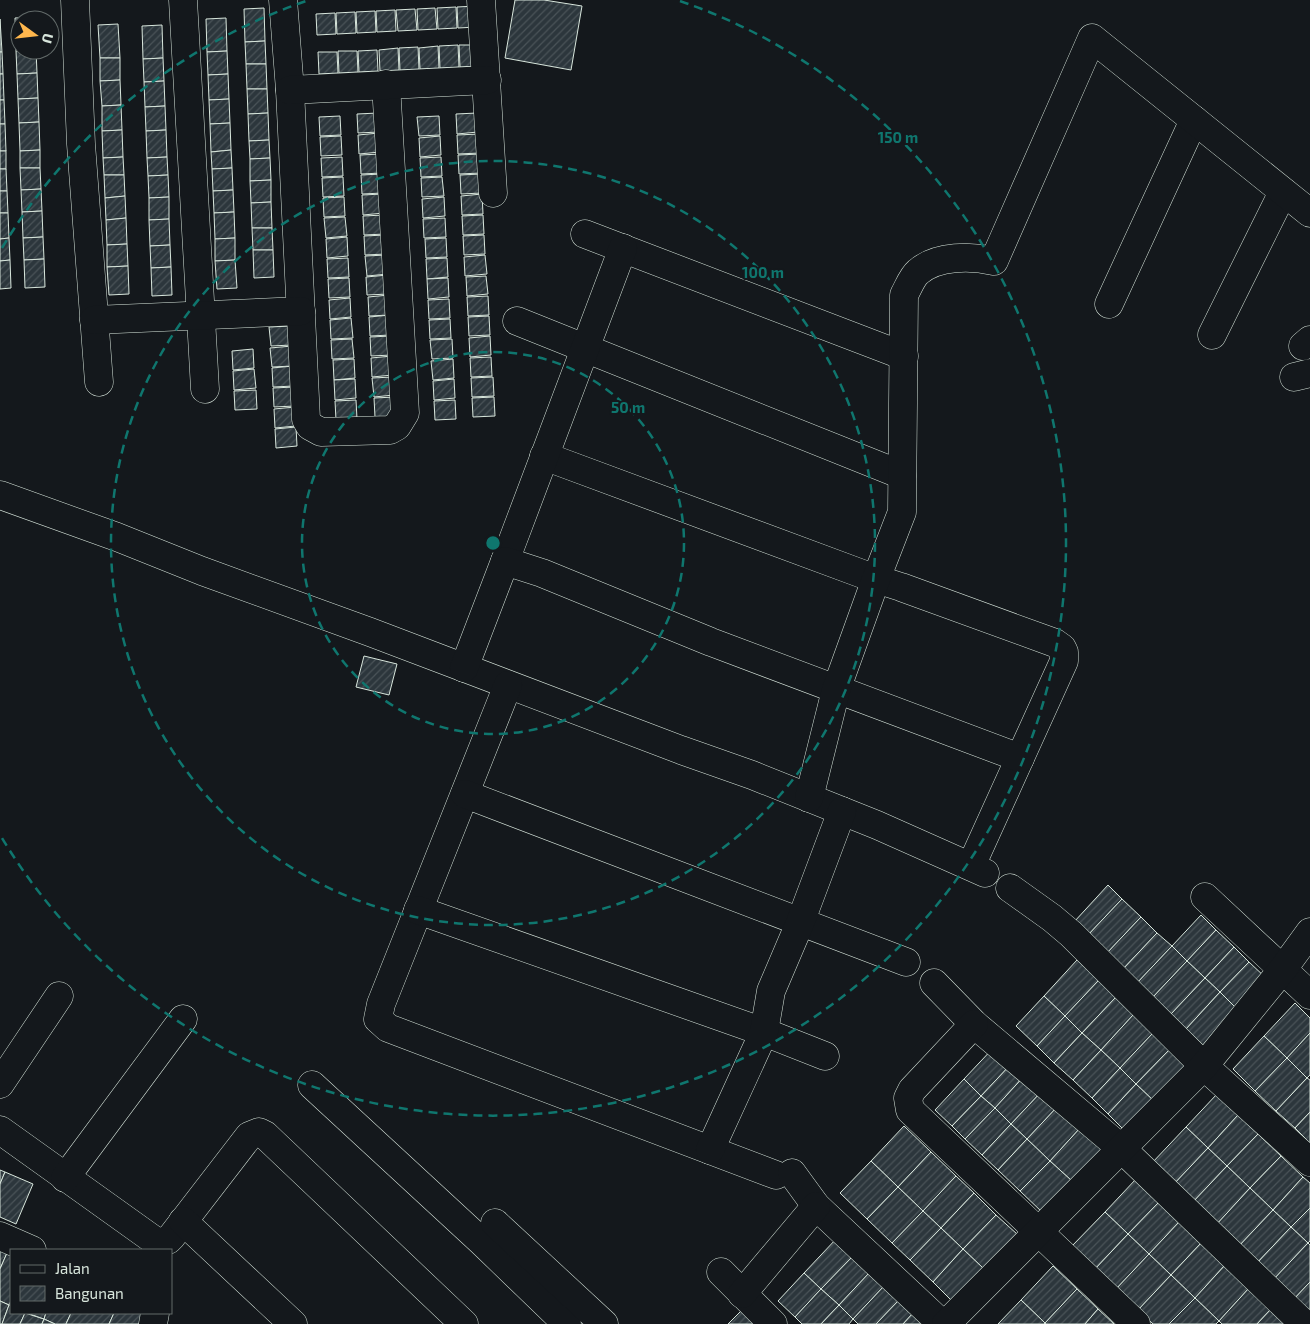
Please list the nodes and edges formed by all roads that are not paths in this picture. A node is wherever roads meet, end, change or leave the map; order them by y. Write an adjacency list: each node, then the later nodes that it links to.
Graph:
1 (75, 0): 17 (street)
2 (183, 0): 16 (street)
3 (283, 0): 7 (street)
4 (481, 0): 5 (street)
5 (487, 80): 6 (street); 10 (street)
6 (386, 84): 7 (street); 15 (street)
7 (290, 90): 15 (street)
8 (1194, 120): 9 (street); 14 (street); 21 (street)
9 (1283, 192): 11 (street); 19 (street)
10 (493, 193)
11 (1310, 213)
12 (585, 234): 13 (street)
13 (623, 248): 20 (street); 21 (street)
14 (1109, 304)
15 (301, 311): 16 (street)
16 (202, 314): 17 (street); 23 (street)
17 (94, 320): 22 (street)
18 (517, 321): 20 (street)
19 (1212, 334)
20 (585, 349): 24 (street); 25 (street)
21 (904, 356): 25 (street)
22 (99, 382)
23 (205, 389)
24 (544, 456): 27 (street); 28 (street)
25 (902, 475): 28 (street)
26 (0, 495): 29 (street)
27 (505, 561): 29 (street); 31 (street)
28 (876, 580): 31 (street); 32 (street)
29 (464, 668): 30 (street)
30 (508, 684): 33 (street); 34 (street)
31 (836, 690): 32 (street); 34 (street)
32 (1020, 758): 35 (street)
33 (465, 794): 38 (street); 39 (street)
34 (809, 798): 35 (street)
35 (842, 811): 39 (street)
36 (1010, 888): 50 (street)
37 (1205, 897): 42 (street)
38 (418, 910): 48 (street); 55 (street)
39 (800, 923): 41 (street); 48 (street)
40 (1310, 932): 42 (street)
41 (906, 962)
42 (1283, 969): 44 (street); 50 (street)
43 (934, 983): 47 (street)
44 (1310, 995)
45 (59, 996): 51 (street)
46 (183, 1019): 57 (street)
47 (974, 1024): 54 (street); 61 (street)
48 (764, 1032): 49 (street); 55 (street)
49 (825, 1056)
50 (1204, 1066): 54 (street); 56 (street)
51 (0, 1084)
52 (312, 1085): 67 (street)
53 (0, 1130): 57 (street)
54 (1122, 1149): 61 (street); 75 (street)
55 (710, 1150): 58 (street)
56 (1310, 1162)
57 (65, 1178): 63 (street)
58 (816, 1206): 66 (street); 72 (street)
59 (183, 1221): 63 (street); 68 (street); 69 (street)
60 (496, 1223): 70 (street)
61 (1038, 1232): 73 (street); 74 (street)
62 (0, 1236): 64 (street)
63 (164, 1246)
64 (30, 1249)
65 (721, 1272): 66 (street)
66 (742, 1294): 71 (street)
67 (557, 1321)
68 (293, 1324)
69 (464, 1324)
70 (604, 1324)
71 (773, 1324)
72 (942, 1324)
73 (946, 1324)
74 (1136, 1324)
75 (1304, 1324)

